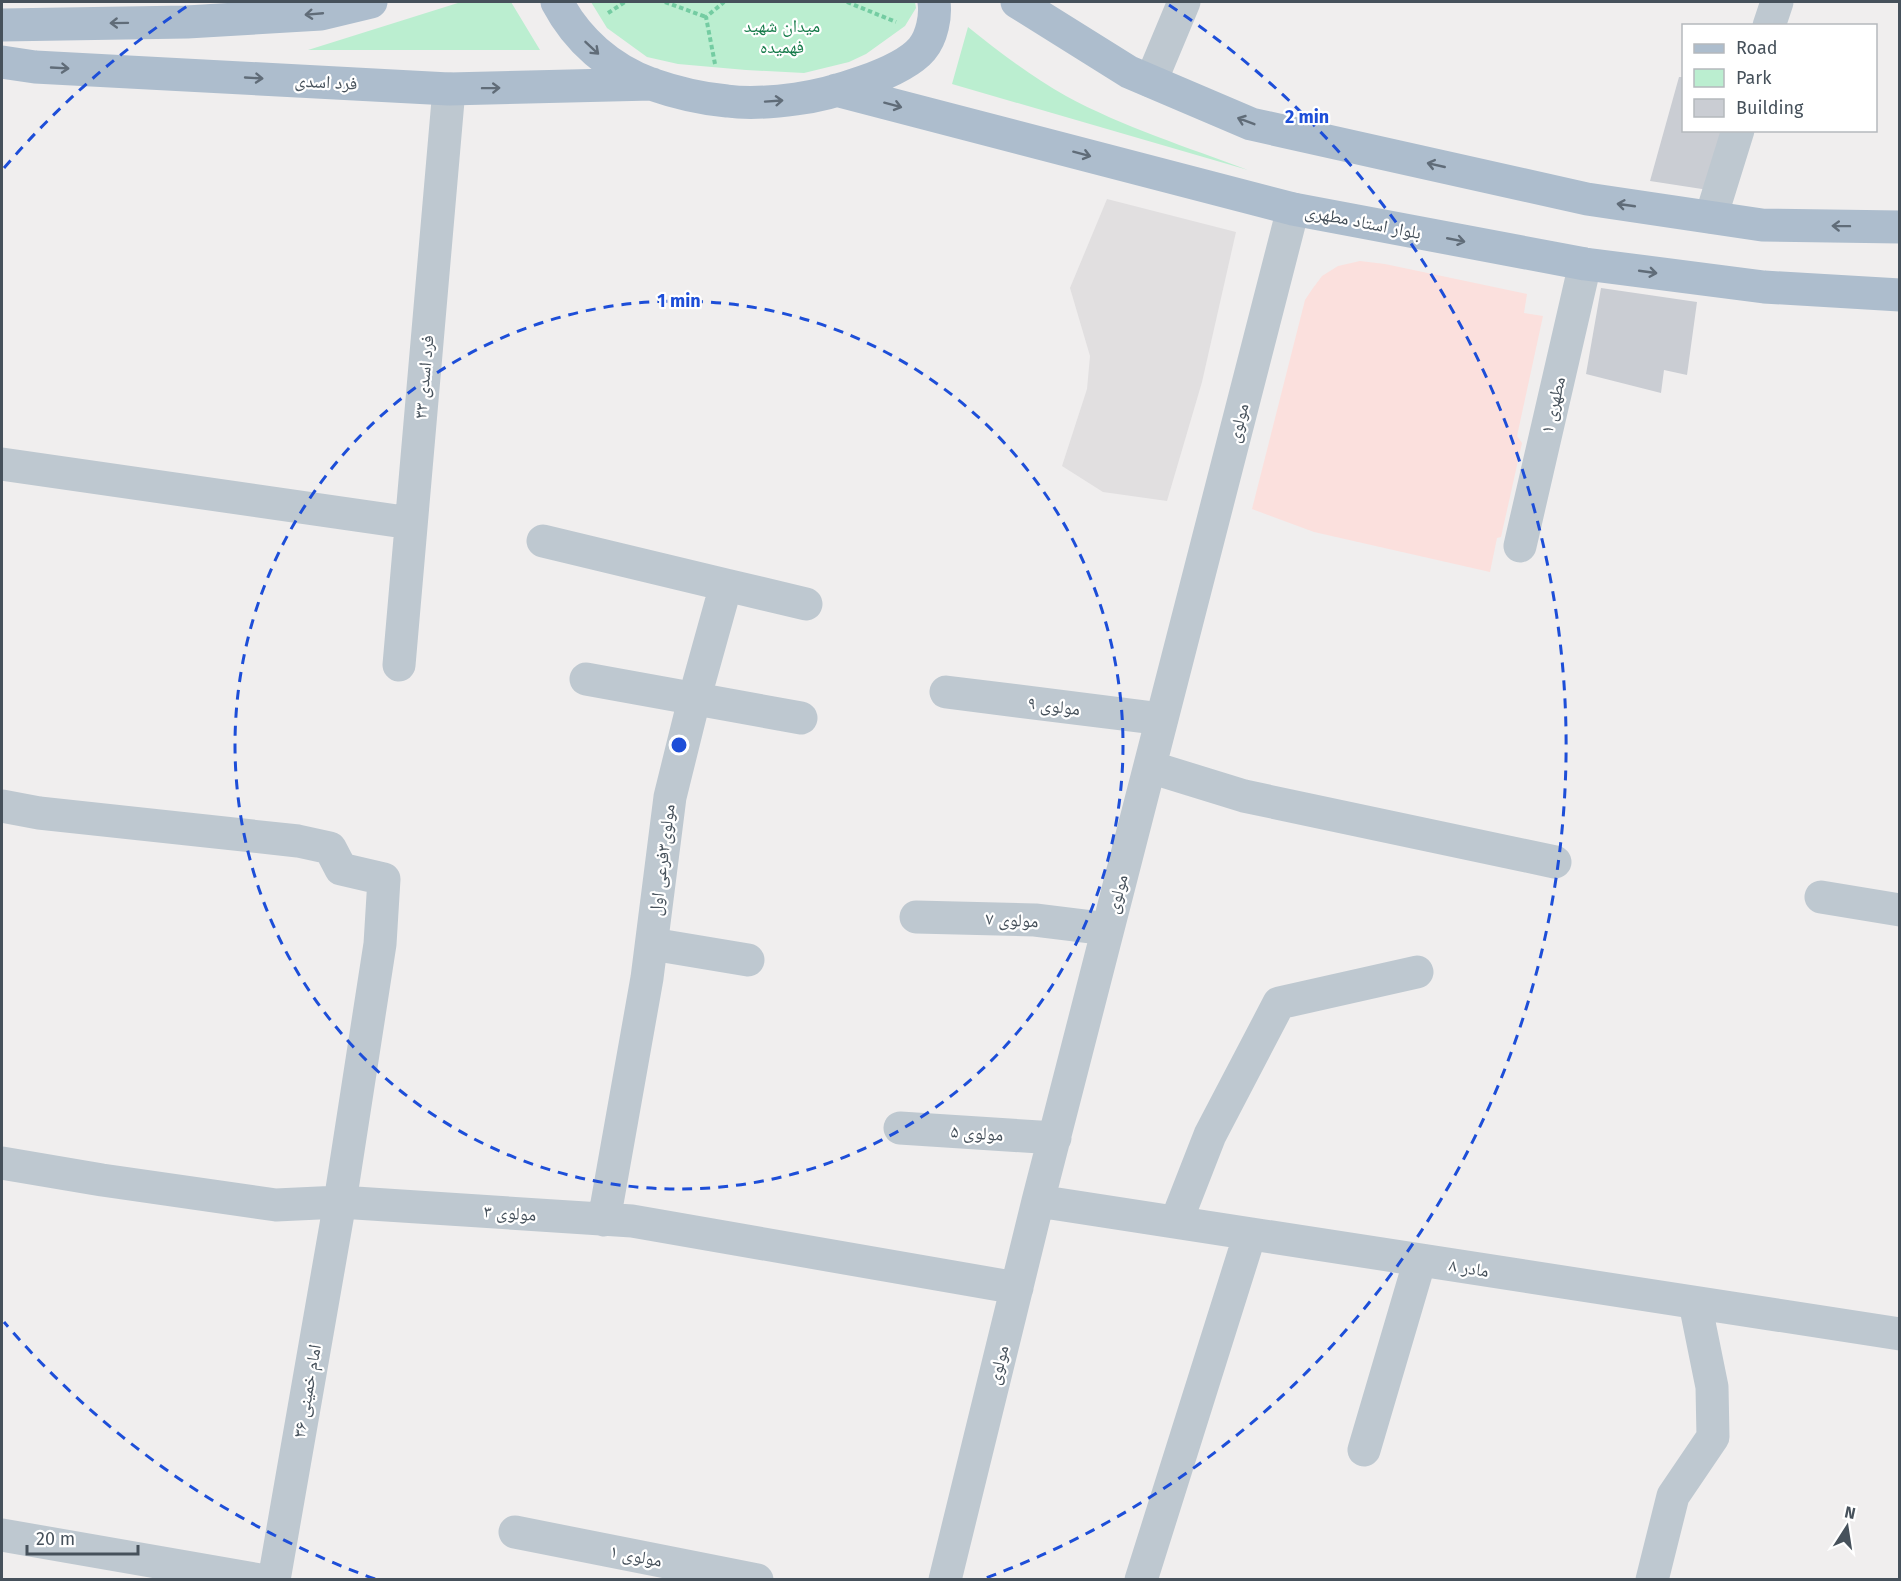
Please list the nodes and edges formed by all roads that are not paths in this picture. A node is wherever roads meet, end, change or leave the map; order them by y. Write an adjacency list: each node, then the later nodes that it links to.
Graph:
1 (371, 2): 8 (main road, one-way to 8)
2 (557, 2): 11 (main road, one-way to 11)
3 (934, 2): 13 (main road)
4 (1017, 2): 10 (main road)
5 (1184, 2): 10 (street)
6 (1777, 2): 7 (street)
7 (1770, 24)
8 (2, 25)
9 (2, 62): 12 (main road, فرد اسدی, one-way to 12)
10 (1151, 81): 16 (main road, one-way to 10)
11 (652, 84): 12 (main road, فرد اسدی, one-way to 11); 13 (main road, one-way to 13)
12 (449, 89): 21 (street, فرد اسدی ۳۳)
13 (836, 90): 15 (main road, بلوار استاد مطهری, one-way to 15)
14 (1737, 132): 16 (street)
15 (1293, 209): 18 (main road, بلوار استاد مطهری, one-way to 18); 31 (street, مولوی)
16 (1711, 217): 17 (main road, one-way to 16)
17 (1898, 224)
18 (1585, 264): 19 (main road, بلوار استاد مطهری, one-way to 19); 23 (street, مطهری ۱)
19 (1899, 295)
20 (2, 464): 21 (street)
21 (411, 523): 26 (street, فرد اسدی ۳۳)
22 (543, 541): 24 (street)
23 (1520, 546)
24 (726, 585): 25 (street); 29 (street, مولوی۳فرعی اول)
25 (806, 604)
26 (399, 665)
27 (586, 679): 29 (street)
28 (946, 692): 31 (street, مولوی ۹)
29 (694, 700): 30 (street); 39 (street, مولوی۳فرعی اول)
30 (801, 718)
31 (1162, 719): 32 (street, مولوی)
32 (1150, 767): 34 (street); 38 (street, مولوی)
33 (2, 806): 46 (street, امام خمینی ۳۶)
34 (1555, 862)
35 (1821, 897): 36 (street)
36 (1899, 910)
37 (916, 917): 38 (street, مولوی ۷)
38 (1108, 929): 43 (street, مولوی)
39 (652, 944): 40 (street); 47 (street, مولوی۳فرعی اول)
40 (747, 960)
41 (1417, 972): 48 (street)
42 (900, 1128): 43 (street, مولوی ۵)
43 (1055, 1138): 45 (street, مولوی)
44 (2, 1163): 46 (street, مولوی ۳)
45 (1038, 1200): 48 (street, مادر ۸); 51 (street, مولوی)
46 (340, 1202): 47 (street, مولوی ۳); 58 (street, امام خمینی ۳۶)
47 (604, 1220): 51 (street, مولوی ۳)
48 (1176, 1222): 49 (street, مادر ۸)
49 (1250, 1234): 50 (street, مادر ۸); 61 (street)
50 (1420, 1260): 52 (street, مادر ۸); 54 (street)
51 (1017, 1288): 60 (street, مولوی)
52 (1695, 1303): 53 (street, مادر ۸); 62 (street)
53 (1899, 1334)
54 (1364, 1450)
55 (515, 1532): 59 (street, مولوی ۱)
56 (2, 1535): 57 (street)
57 (260, 1580)
58 (274, 1580)
59 (757, 1580)
60 (945, 1580)
61 (1141, 1580)
62 (1652, 1580)

